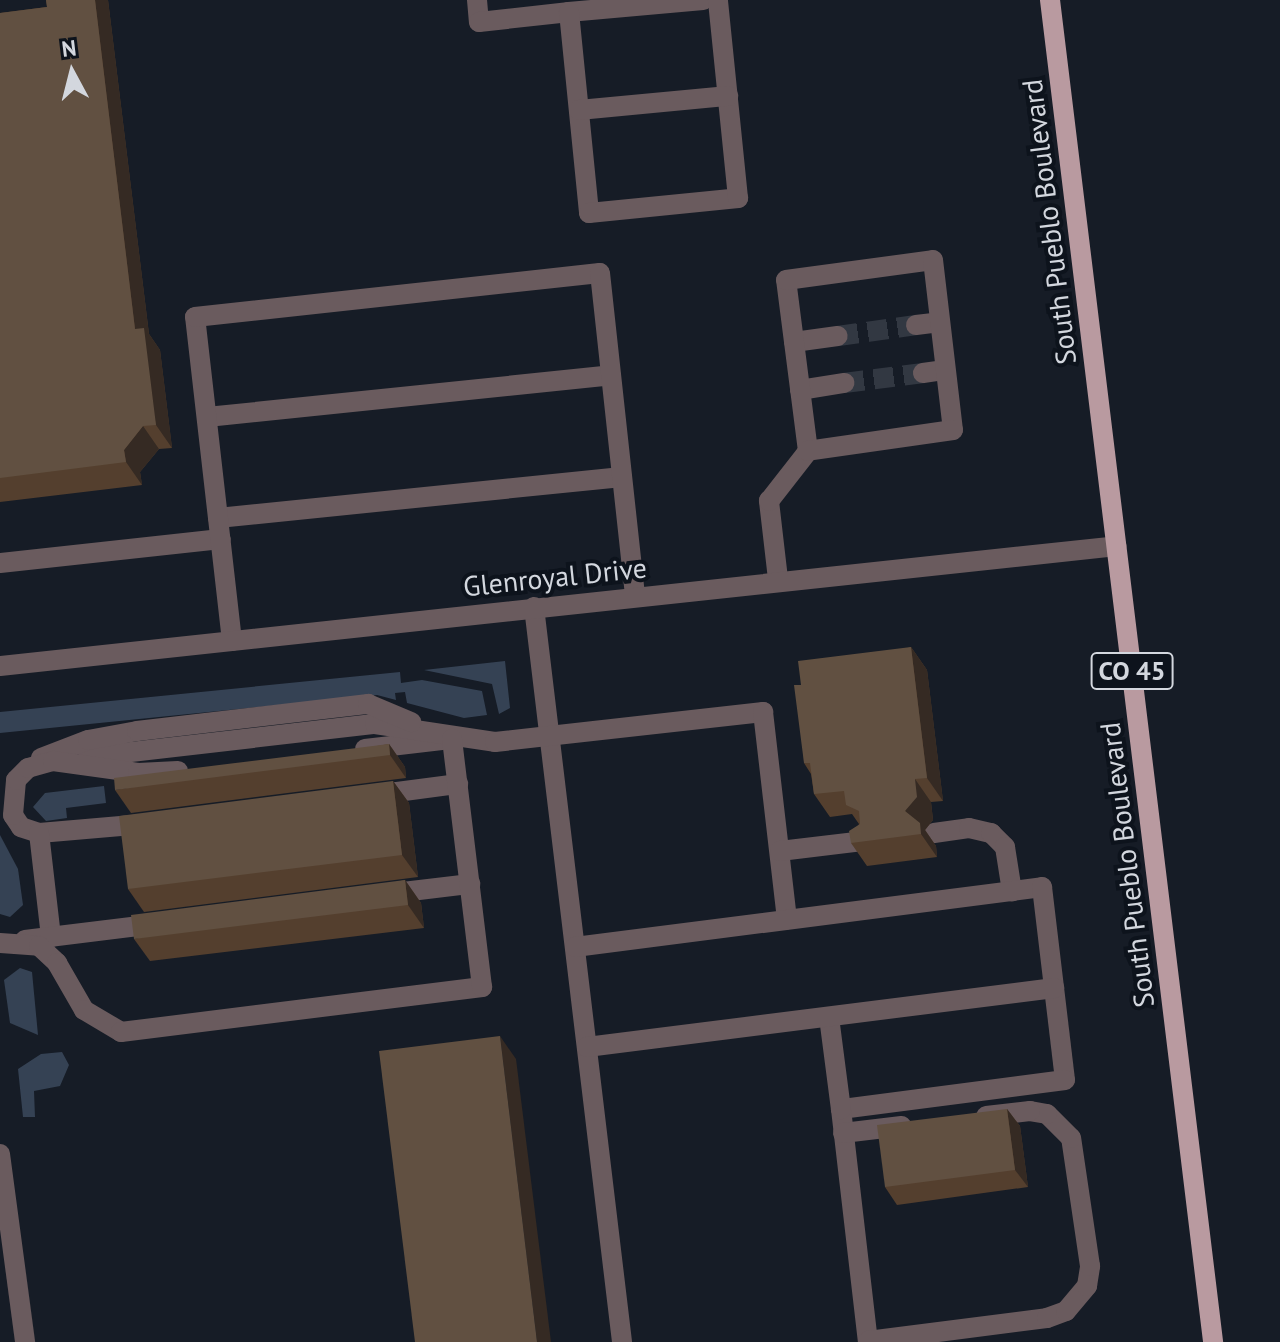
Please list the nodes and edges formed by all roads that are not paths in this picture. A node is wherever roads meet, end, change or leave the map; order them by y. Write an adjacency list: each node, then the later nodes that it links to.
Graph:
1 (477, 0): 5 (street)
2 (703, 0): 5 (street)
3 (718, 0): 6 (street)
4 (1050, 0): 22 (main road, South Pueblo Boulevard / CO 45)
5 (569, 12): 7 (street)
6 (728, 96): 7 (street); 7 (street)
7 (579, 110)
8 (940, 322): 9 (street); 11 (street); 12 (street)
9 (916, 325)
10 (838, 336): 11 (street)
11 (794, 342): 16 (street)
12 (945, 370): 13 (street); 18 (street)
13 (923, 373)
14 (611, 375): 17 (street); 17 (street); 19 (street)
15 (844, 383): 16 (street)
16 (800, 390): 18 (street)
17 (207, 417): 20 (street)
18 (808, 451): 24 (street)
19 (622, 477): 20 (street); 25 (street)
20 (218, 518): 21 (street)
21 (221, 539): 23 (street); 27 (street)
22 (1117, 546): 24 (street, Glenroyal Drive); 61 (main road, South Pueblo Boulevard / CO 45)
23 (0, 563)
24 (778, 579): 25 (street, Glenroyal Drive)
25 (635, 596): 26 (street, Glenroyal Drive)
26 (534, 607): 27 (street, Glenroyal Drive); 29 (street)
27 (232, 641): 28 (street, Glenroyal Drive)
28 (0, 666)
29 (549, 736): 30 (street); 41 (street); 49 (street)
30 (452, 739): 31 (street); 32 (street); 33 (street); 35 (street)
31 (345, 752)
32 (53, 761): 33 (street); 34 (street)
33 (28, 768): 38 (street)
34 (207, 768)
35 (458, 784): 36 (street); 42 (street)
36 (346, 798)
37 (163, 822): 38 (street)
38 (39, 833): 47 (street)
39 (934, 833): 43 (street)
40 (864, 841): 41 (street)
41 (780, 851): 45 (street)
42 (470, 884): 44 (street); 48 (street)
43 (1012, 891): 45 (street); 50 (street)
44 (359, 898)
45 (787, 920): 49 (street)
46 (176, 921): 47 (street)
47 (51, 937): 48 (street)
48 (9, 942)
49 (575, 947): 52 (street)
50 (1054, 988): 51 (street); 53 (street)
51 (829, 1017): 52 (street); 53 (street)
52 (587, 1047): 59 (street)
53 (841, 1109): 56 (street)
54 (968, 1118): 60 (street)
55 (921, 1124): 56 (street)
56 (843, 1133): 60 (street)
57 (0, 1154): 58 (street)
58 (25, 1342)
59 (622, 1342)
60 (868, 1342)
61 (1213, 1342)

